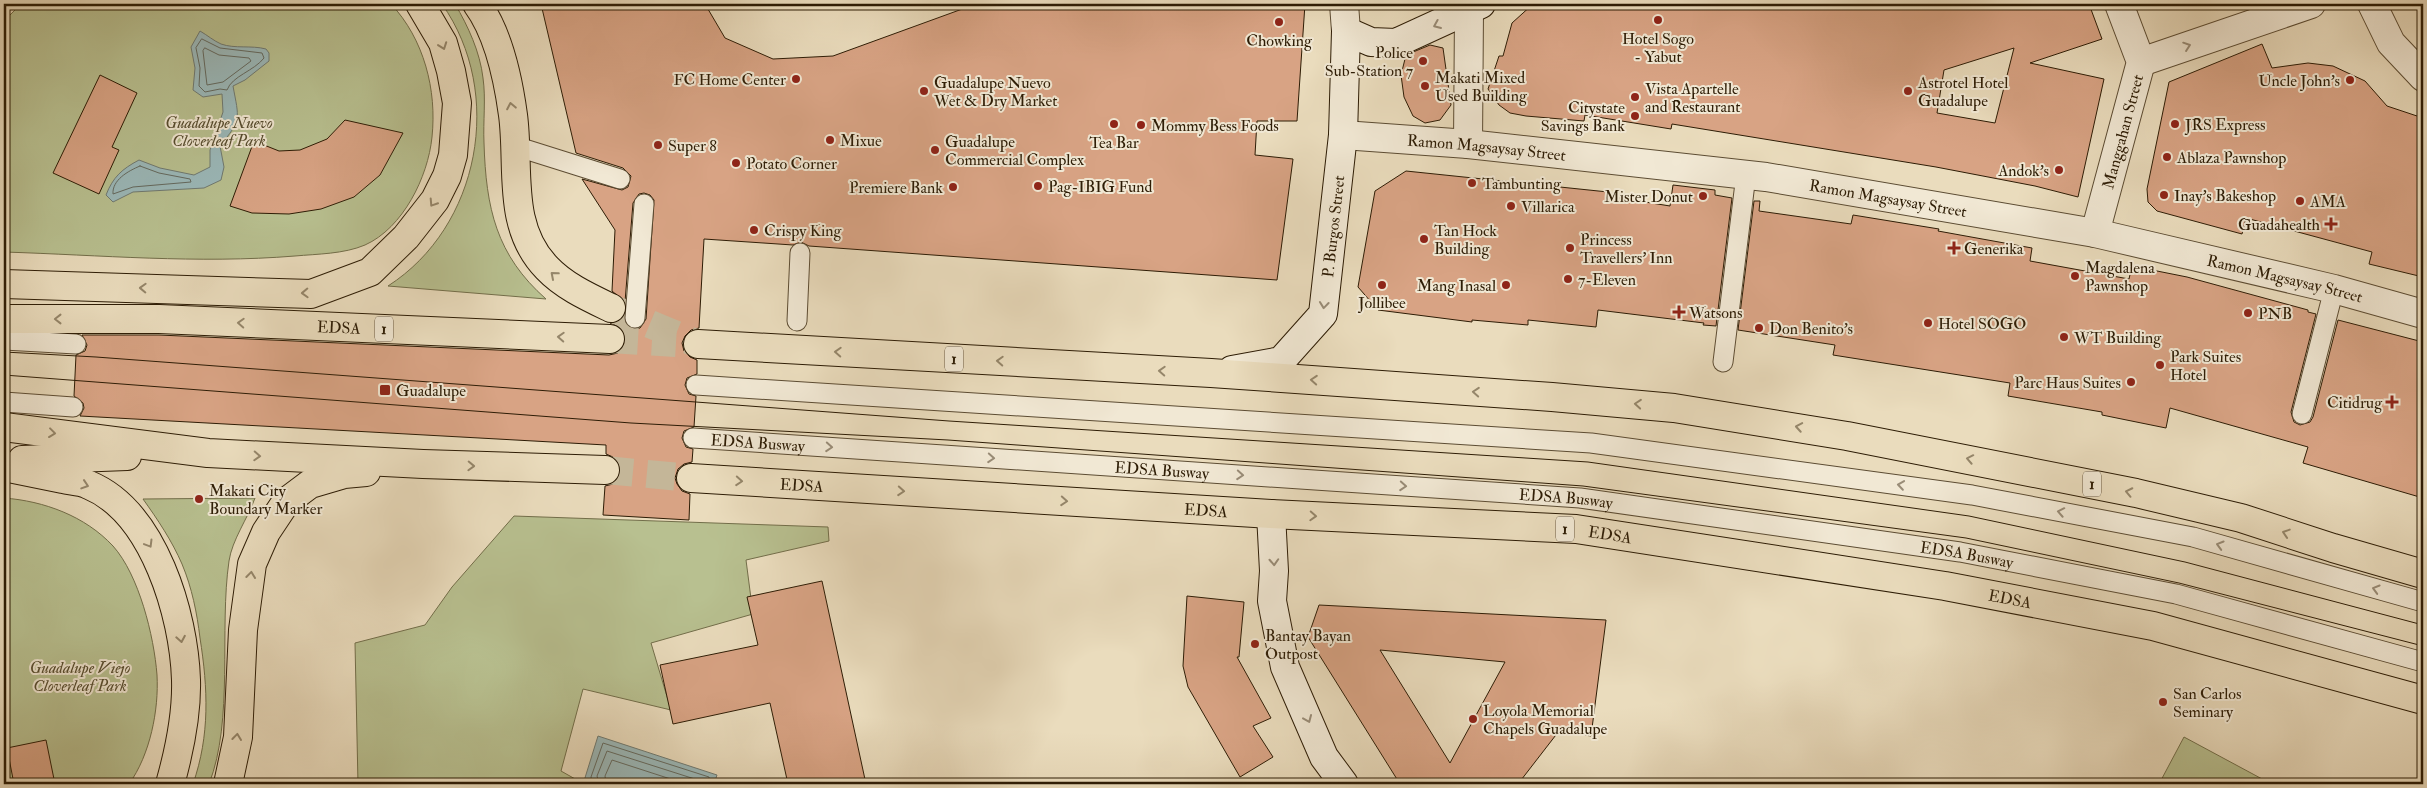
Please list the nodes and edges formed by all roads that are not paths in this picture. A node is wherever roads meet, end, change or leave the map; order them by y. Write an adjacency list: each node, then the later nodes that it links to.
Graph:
1 (420, 4): 19 (highway, one-way to 19)
2 (477, 4): 13 (highway, one-way to 2)
3 (1344, 4): 8 (street, P. Burgos Street)
4 (2119, 4): 9 (street, Manggahan Street)
5 (2311, 4): 9 (street, one-way to 5)
6 (2372, 4): 10 (street)
7 (1475, 7): 8 (street, one-way to 8); 12 (street)
8 (1346, 31): 11 (street, P. Burgos Street)
9 (2141, 62): 17 (street, Manggahan Street)
10 (2423, 77)
11 (1343, 135): 12 (street, Ramon Magsaysay Street); 31 (street, P. Burgos Street, one-way to 31)
12 (1468, 144): 14 (street, Ramon Magsaysay Street)
13 (514, 146): 15 (lane); 21 (highway, one-way to 13)
14 (1746, 175): 17 (street, Ramon Magsaysay Street); 30 (lane)
15 (620, 179)
16 (644, 204): 21 (lane)
17 (2095, 234): 20 (street, Ramon Magsaysay Street)
18 (800, 254): 25 (lane)
19 (4, 285): 24 (highway, EDSA / 1)
20 (2334, 289): 22 (street, Ramon Magsaysay Street); 35 (lane)
21 (623, 313)
22 (2423, 314)
23 (4, 319): 24 (highway, EDSA / 1, one-way to 23)
24 (159, 319): 26 (highway, EDSA / 1, one-way to 24)
25 (797, 321)
26 (610, 339)
27 (4, 340): 28 (lane)
28 (76, 344)
29 (698, 344): 31 (highway, 1, one-way to 29)
30 (1723, 362)
31 (1211, 373): 45 (highway, 1, one-way to 31)
32 (696, 385): 46 (lane, one-way to 32)
33 (4, 402): 34 (lane)
34 (73, 407)
35 (2302, 414)
36 (4, 427): 38 (highway, one-way to 38)
37 (693, 438): 47 (lane, EDSA Busway, one-way to 47)
38 (208, 453): 39 (highway); 40 (highway, one-way to 40)
39 (4, 460)
40 (423, 464): 42 (highway, one-way to 42); 50 (highway, one-way to 40)
41 (4, 467): 49 (highway, one-way to 49)
42 (605, 470)
43 (691, 478): 44 (highway, EDSA / 1, one-way to 44)
44 (1271, 514): 48 (highway, EDSA / 1, one-way to 48); 51 (street, one-way to 51)
45 (2423, 574)
46 (2423, 602)
47 (2423, 662)
48 (2423, 700)
49 (170, 784)
50 (228, 784)
51 (1344, 784)

